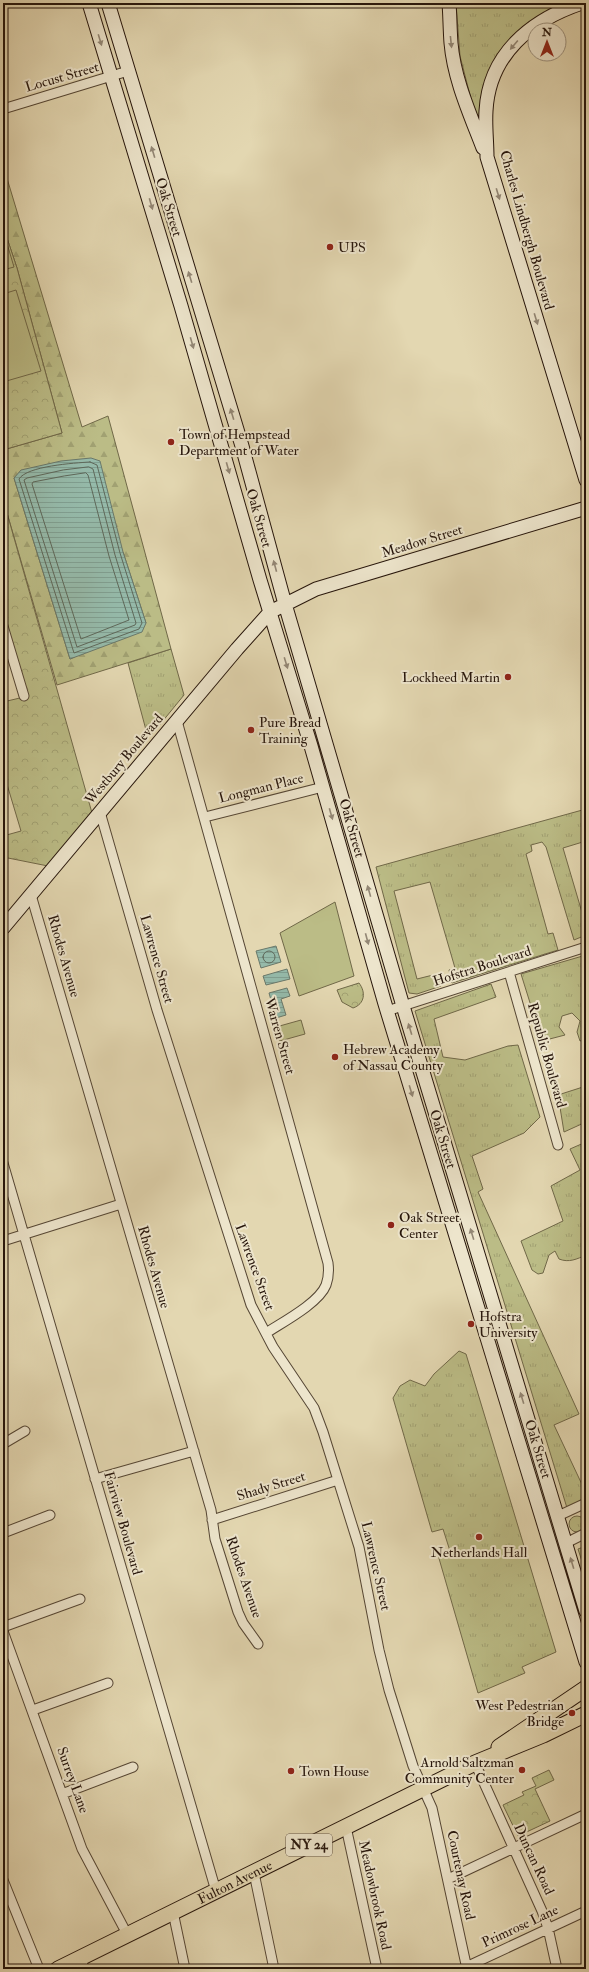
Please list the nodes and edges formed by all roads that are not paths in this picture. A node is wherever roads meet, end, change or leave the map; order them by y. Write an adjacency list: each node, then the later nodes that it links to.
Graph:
1 (89, 3): 6 (street, Oak Street, one-way to 6)
2 (108, 3): 5 (street, Oak Street)
3 (449, 3): 8 (street, one-way to 8)
4 (582, 3): 8 (street, Charles Lindbergh Boulevard, one-way to 8)
5 (128, 71): 6 (street, Locust Street); 9 (street, Oak Street, one-way to 5)
6 (111, 77): 7 (street, Locust Street); 10 (street, Oak Street, one-way to 10)
7 (3, 109)
8 (487, 157): 13 (street, Charles Lindbergh Boulevard, one-way to 13)
9 (196, 294): 10 (street); 11 (street, Oak Street, one-way to 9)
10 (180, 300): 12 (street, Oak Street, one-way to 12)
11 (242, 444): 12 (street); 15 (street, Oak Street, one-way to 11)
12 (223, 451): 16 (street, Oak Street, one-way to 16)
13 (586, 480)
14 (586, 508): 15 (street, Meadow Street)
15 (285, 604): 16 (street, Meadow Street); 30 (street, Oak Street, one-way to 15)
16 (270, 612): 18 (street, Westbury Boulevard); 19 (street, Oak Street)
17 (3, 626): 20 (street)
18 (249, 636): 19 (street); 22 (street, Westbury Boulevard)
19 (279, 641): 23 (street, Oak Street, one-way to 23)
20 (7, 654): 21 (street)
21 (24, 696)
22 (177, 721): 24 (street, Westbury Boulevard); 25 (street, Warren Street)
23 (323, 787): 25 (street, Longman Place); 31 (street, Oak Street, one-way to 31)
24 (100, 812): 26 (street, Westbury Boulevard); 39 (street, Lawrence Street)
25 (205, 817): 39 (street, Warren Street)
26 (31, 895): 27 (street, Westbury Boulevard); 34 (street, Rhodes Avenue)
27 (3, 928)
28 (586, 947): 29 (street, Hofstra Boulevard)
29 (509, 972): 30 (street, Hofstra Boulevard); 32 (street, Republic Boulevard)
30 (403, 1006): 31 (street, Hofstra Boulevard); 37 (street, Oak Street, one-way to 30)
31 (387, 1011): 38 (street, Oak Street, one-way to 38)
32 (558, 1145)
33 (3, 1163): 35 (street, Fairview Boulevard)
34 (121, 1204): 35 (street); 42 (street, Rhodes Avenue)
35 (24, 1234): 36 (street); 43 (street, Fairview Boulevard)
36 (3, 1240)
37 (480, 1262): 38 (street); 47 (street, Oak Street, one-way to 37)
38 (466, 1266): 57 (street, Oak Street)
39 (266, 1333): 44 (street, Lawrence Street)
40 (25, 1431): 41 (street)
41 (3, 1444)
42 (194, 1451): 43 (street); 48 (street, Rhodes Avenue)
43 (95, 1479): 72 (street, Fairview Boulevard)
44 (338, 1480): 48 (street, Shady Street); 64 (street, Lawrence Street)
45 (586, 1503): 47 (street)
46 (50, 1515): 49 (street)
47 (558, 1516): 51 (street, Oak Street)
48 (212, 1520): 56 (street, Rhodes Avenue)
49 (3, 1533)
50 (586, 1533): 51 (street)
51 (566, 1543): 53 (street, Oak Street, one-way to 51)
52 (80, 1599): 54 (street)
53 (586, 1611)
54 (3, 1627)
55 (3, 1631): 60 (street, Surrey Lane)
56 (258, 1644)
57 (586, 1662)
58 (108, 1683): 60 (street)
59 (586, 1688): 62 (main road, NY 24)
60 (33, 1710): 65 (street, Surrey Lane)
61 (586, 1714): 62 (main road, NY 24)
62 (475, 1763): 64 (main road, Fulton Avenue / NY 24); 68 (street, Duncan Road)
63 (133, 1767): 65 (street)
64 (423, 1789): 67 (main road, Fulton Avenue / NY 24); 70 (street, Courtenay Road)
65 (62, 1794): 76 (street, Surrey Lane)
66 (586, 1814): 68 (street)
67 (346, 1827): 69 (main road, Fulton Avenue / NY 24); 83 (street, Meadowbrook Road)
68 (513, 1848): 70 (street); 75 (street, Duncan Road)
69 (254, 1873): 72 (main road, Fulton Avenue / NY 24); 82 (street)
70 (448, 1879): 78 (street, Courtenay Road)
71 (3, 1880): 79 (street)
72 (216, 1891): 74 (main road, Fulton Avenue / NY 24)
73 (586, 1910): 75 (street, Primrose Lane)
74 (173, 1912): 76 (main road, Fulton Avenue / NY 24); 81 (street)
75 (548, 1928): 78 (street, Primrose Lane); 84 (street, Duncan Road)
76 (127, 1934): 77 (main road, Fulton Avenue / NY 24)
77 (82, 1964): 80 (main road, Fulton Avenue / NY 24)
78 (467, 1968)
79 (39, 1969)
80 (58, 1969)
81 (185, 1969)
82 (274, 1969)
83 (377, 1969)
84 (557, 1969)

